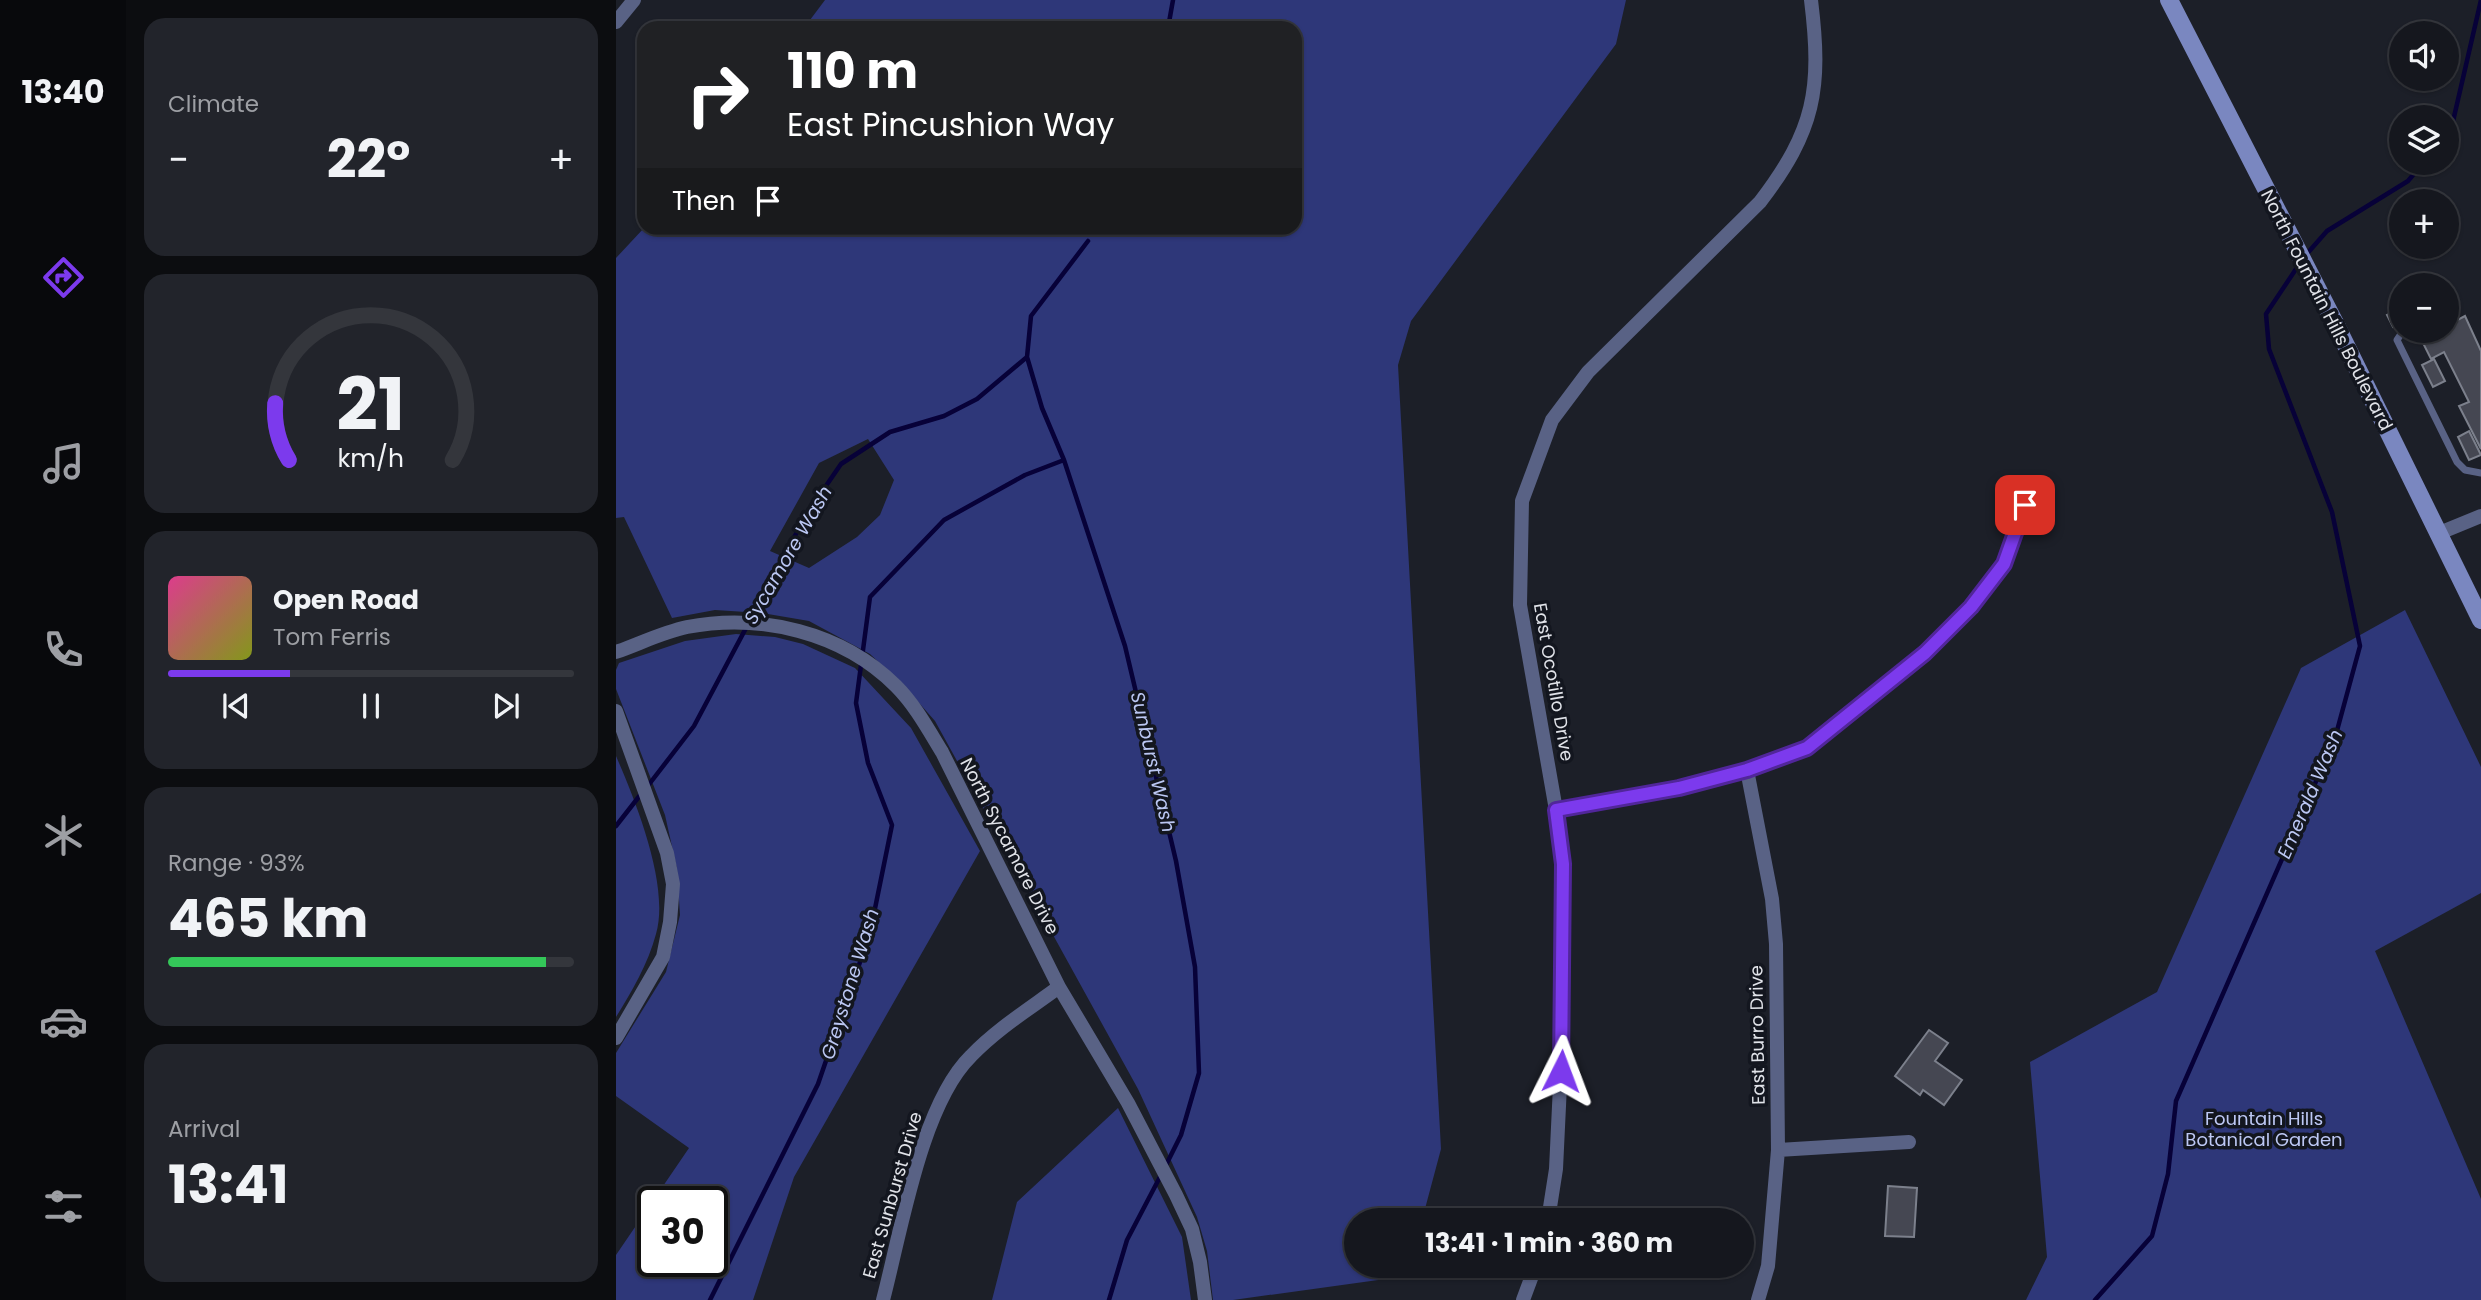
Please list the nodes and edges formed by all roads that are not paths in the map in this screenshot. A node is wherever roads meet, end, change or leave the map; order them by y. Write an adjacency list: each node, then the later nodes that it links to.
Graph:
1 (634, 0): 4 (street)
2 (1811, 0): 14 (street, East Ocotillo Drive)
3 (2169, 0): 9 (main road, North Fountain Hills Boulevard)
4 (616, 22)
5 (2398, 343): 6 (lane)
6 (2481, 474)
7 (2025, 505): 13 (street)
8 (2481, 516): 9 (street)
9 (2437, 534): 10 (main road, North Fountain Hills Boulevard)
10 (2481, 620)
11 (616, 652): 15 (street, North Sycamore Drive)
12 (616, 711): 16 (street)
13 (1747, 770): 14 (street); 18 (street, East Burro Drive)
14 (1556, 810): 19 (street, East Ocotillo Drive)
15 (1059, 987): 21 (street, East Sunburst Drive); 22 (street, North Sycamore Drive)
16 (616, 1038)
17 (1909, 1142): 18 (street)
18 (1778, 1150): 24 (street, East Burro Drive)
19 (1550, 1208)
20 (1531, 1278): 23 (street)
21 (883, 1300)
22 (1205, 1300)
23 (1523, 1300)
24 (1758, 1300)

